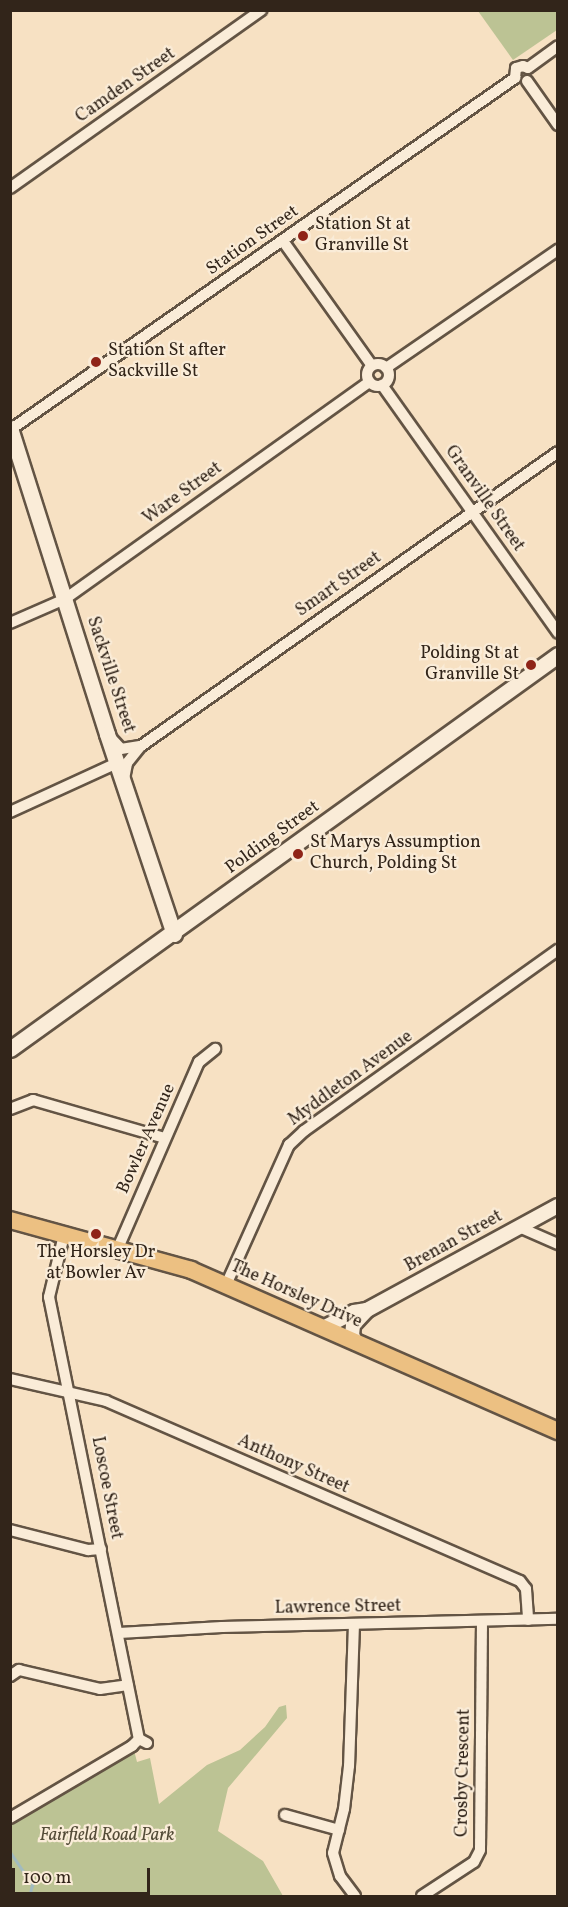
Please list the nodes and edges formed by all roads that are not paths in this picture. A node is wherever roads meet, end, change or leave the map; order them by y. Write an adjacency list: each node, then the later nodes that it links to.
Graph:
1 (261, 10): 7 (street, Camden Street)
2 (558, 46): 3 (street)
3 (528, 68): 4 (street); 5 (street)
4 (514, 78): 5 (street); 8 (street, Station Street)
5 (527, 81): 6 (street)
6 (558, 125)
7 (10, 188)
8 (283, 241): 10 (street); 14 (street, Station Street)
9 (558, 250): 11 (street)
10 (372, 366): 11 (street); 12 (street)
11 (386, 369): 13 (street)
12 (369, 382): 13 (street); 17 (street, Ware Street)
13 (382, 385): 16 (street, Granville Street)
14 (11, 429): 17 (main road, Sackville Street)
15 (558, 452): 16 (street, Smart Street)
16 (473, 512): 19 (street, Granville Street); 23 (street, Smart Street)
17 (65, 599): 18 (street, Ware Street); 22 (main road, Sackville Street)
18 (10, 623)
19 (558, 633)
20 (558, 644): 21 (main road)
21 (558, 655): 27 (main road, Polding Street)
22 (107, 734): 23 (street); 24 (main road, Sackville Street)
23 (141, 746): 25 (street, Smart Street)
24 (117, 763): 25 (main road, Sackville Street); 26 (street)
25 (124, 785): 27 (main road, Sackville Street)
26 (10, 812)
27 (174, 934): 30 (main road, Polding Street)
28 (558, 950): 39 (street, Myddleton Avenue)
29 (215, 1048): 32 (street, Bowler Avenue)
30 (10, 1049)
31 (10, 1109): 32 (street)
32 (165, 1138): 38 (street, Bowler Avenue)
33 (558, 1206): 35 (street, Brenan Street)
34 (10, 1220): 36 (main road, The Horsley Drive)
35 (519, 1227): 37 (street); 40 (street, Brenan Street)
36 (63, 1235): 38 (main road, The Horsley Drive); 44 (street, Loscoe Street)
37 (558, 1244)
38 (118, 1248): 39 (main road, The Horsley Drive)
39 (226, 1285): 41 (main road, The Horsley Drive)
40 (367, 1310): 41 (street, Brenan Street); 42 (street, Brenan Street)
41 (323, 1328): 42 (main road, The Horsley Drive)
42 (356, 1342): 45 (main road, The Horsley Drive)
43 (10, 1379): 44 (street, Anthony Street)
44 (70, 1393): 47 (street, Loscoe Street); 49 (street, Anthony Street)
45 (558, 1431)
46 (10, 1530): 47 (street)
47 (101, 1549): 52 (street, Loscoe Street)
48 (558, 1619): 49 (street, Lawrence Street)
49 (528, 1620): 50 (street, Lawrence Street)
50 (482, 1621): 51 (street, Lawrence Street); 59 (street, Crosby Crescent)
51 (354, 1624): 52 (street, Lawrence Street); 57 (street)
52 (119, 1633): 54 (street, Loscoe Street)
53 (10, 1676): 54 (street)
54 (128, 1685): 56 (street, Loscoe Street)
55 (285, 1815): 57 (street)
56 (10, 1818)
57 (339, 1830): 58 (street)
58 (355, 1896)
59 (422, 1896)

